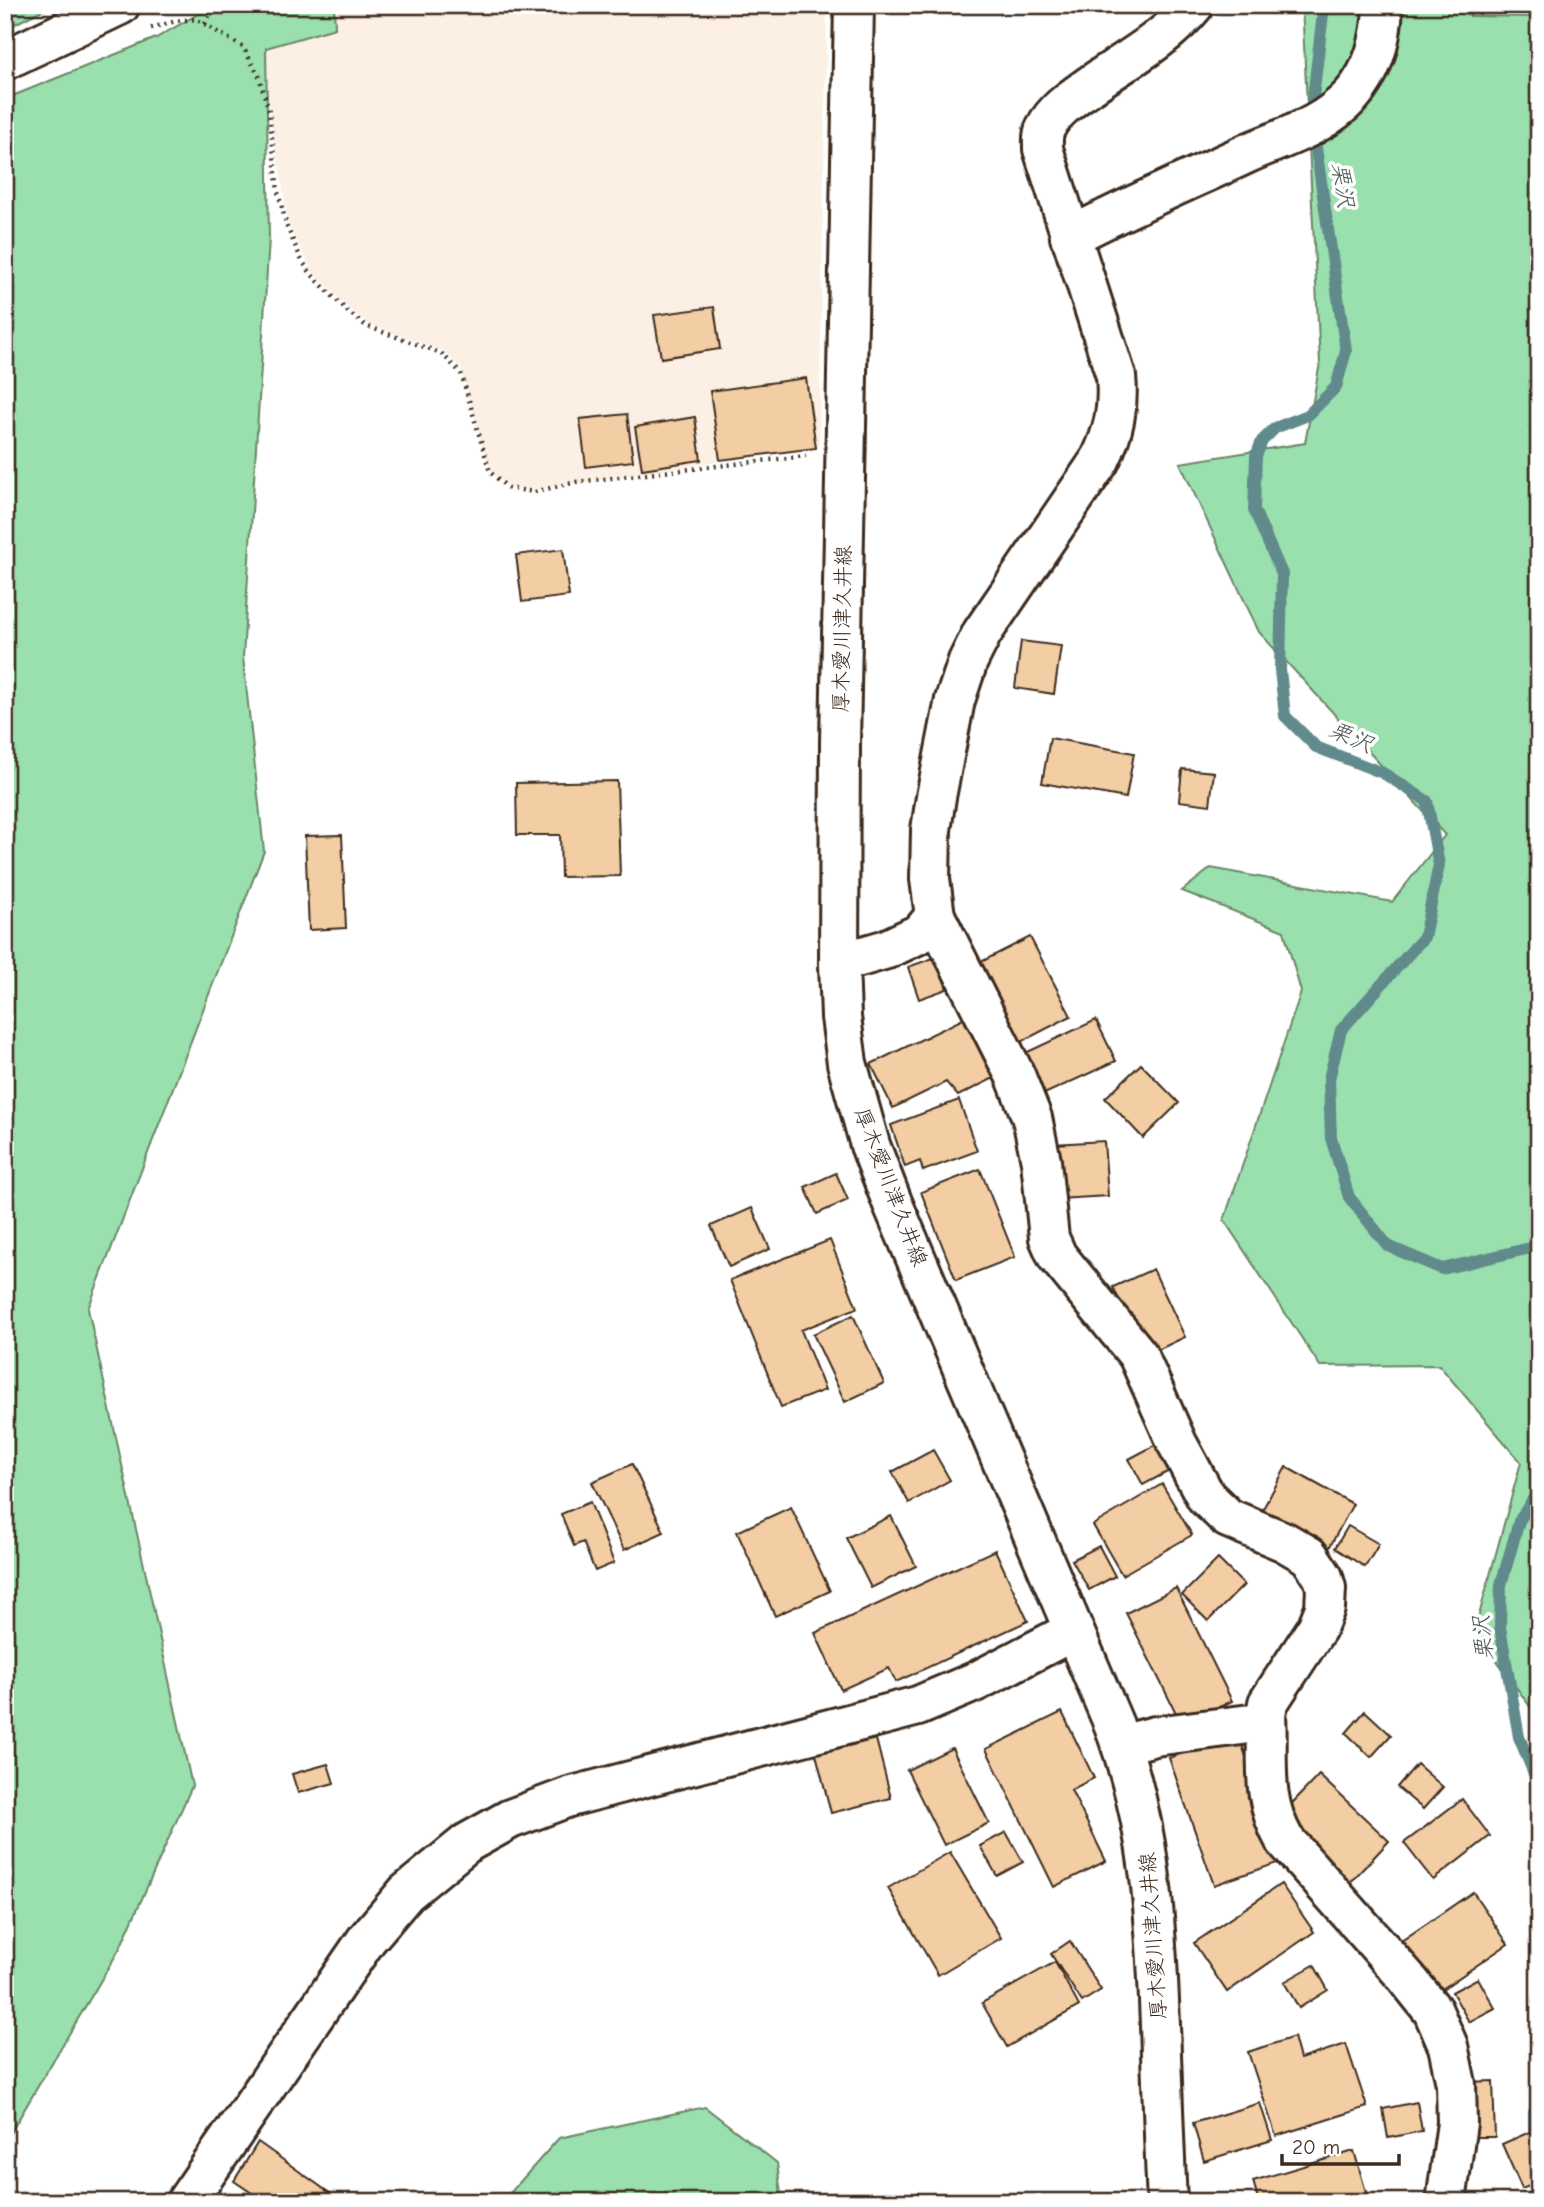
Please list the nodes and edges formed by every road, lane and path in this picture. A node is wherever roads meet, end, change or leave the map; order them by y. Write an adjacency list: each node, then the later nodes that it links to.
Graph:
1 (215, 5): 6 (path)
2 (854, 5): 9 (street, 厚木愛川津久井線)
3 (1194, 5): 8 (street)
4 (1383, 5): 8 (street)
5 (135, 17): 6 (path); 7 (street)
6 (205, 24): 9 (path)
7 (5, 60)
8 (1070, 237): 10 (street)
9 (845, 452): 11 (street, 厚木愛川津久井線)
10 (936, 916): 11 (street); 13 (street)
11 (839, 962): 12 (street, 厚木愛川津久井線)
12 (1073, 1630): 14 (street, 厚木愛川津久井線); 15 (street)
13 (1266, 1722): 14 (street); 17 (street)
14 (1121, 1745): 16 (street, 厚木愛川津久井線)
15 (186, 2202)
16 (1167, 2202)
17 (1446, 2202)

